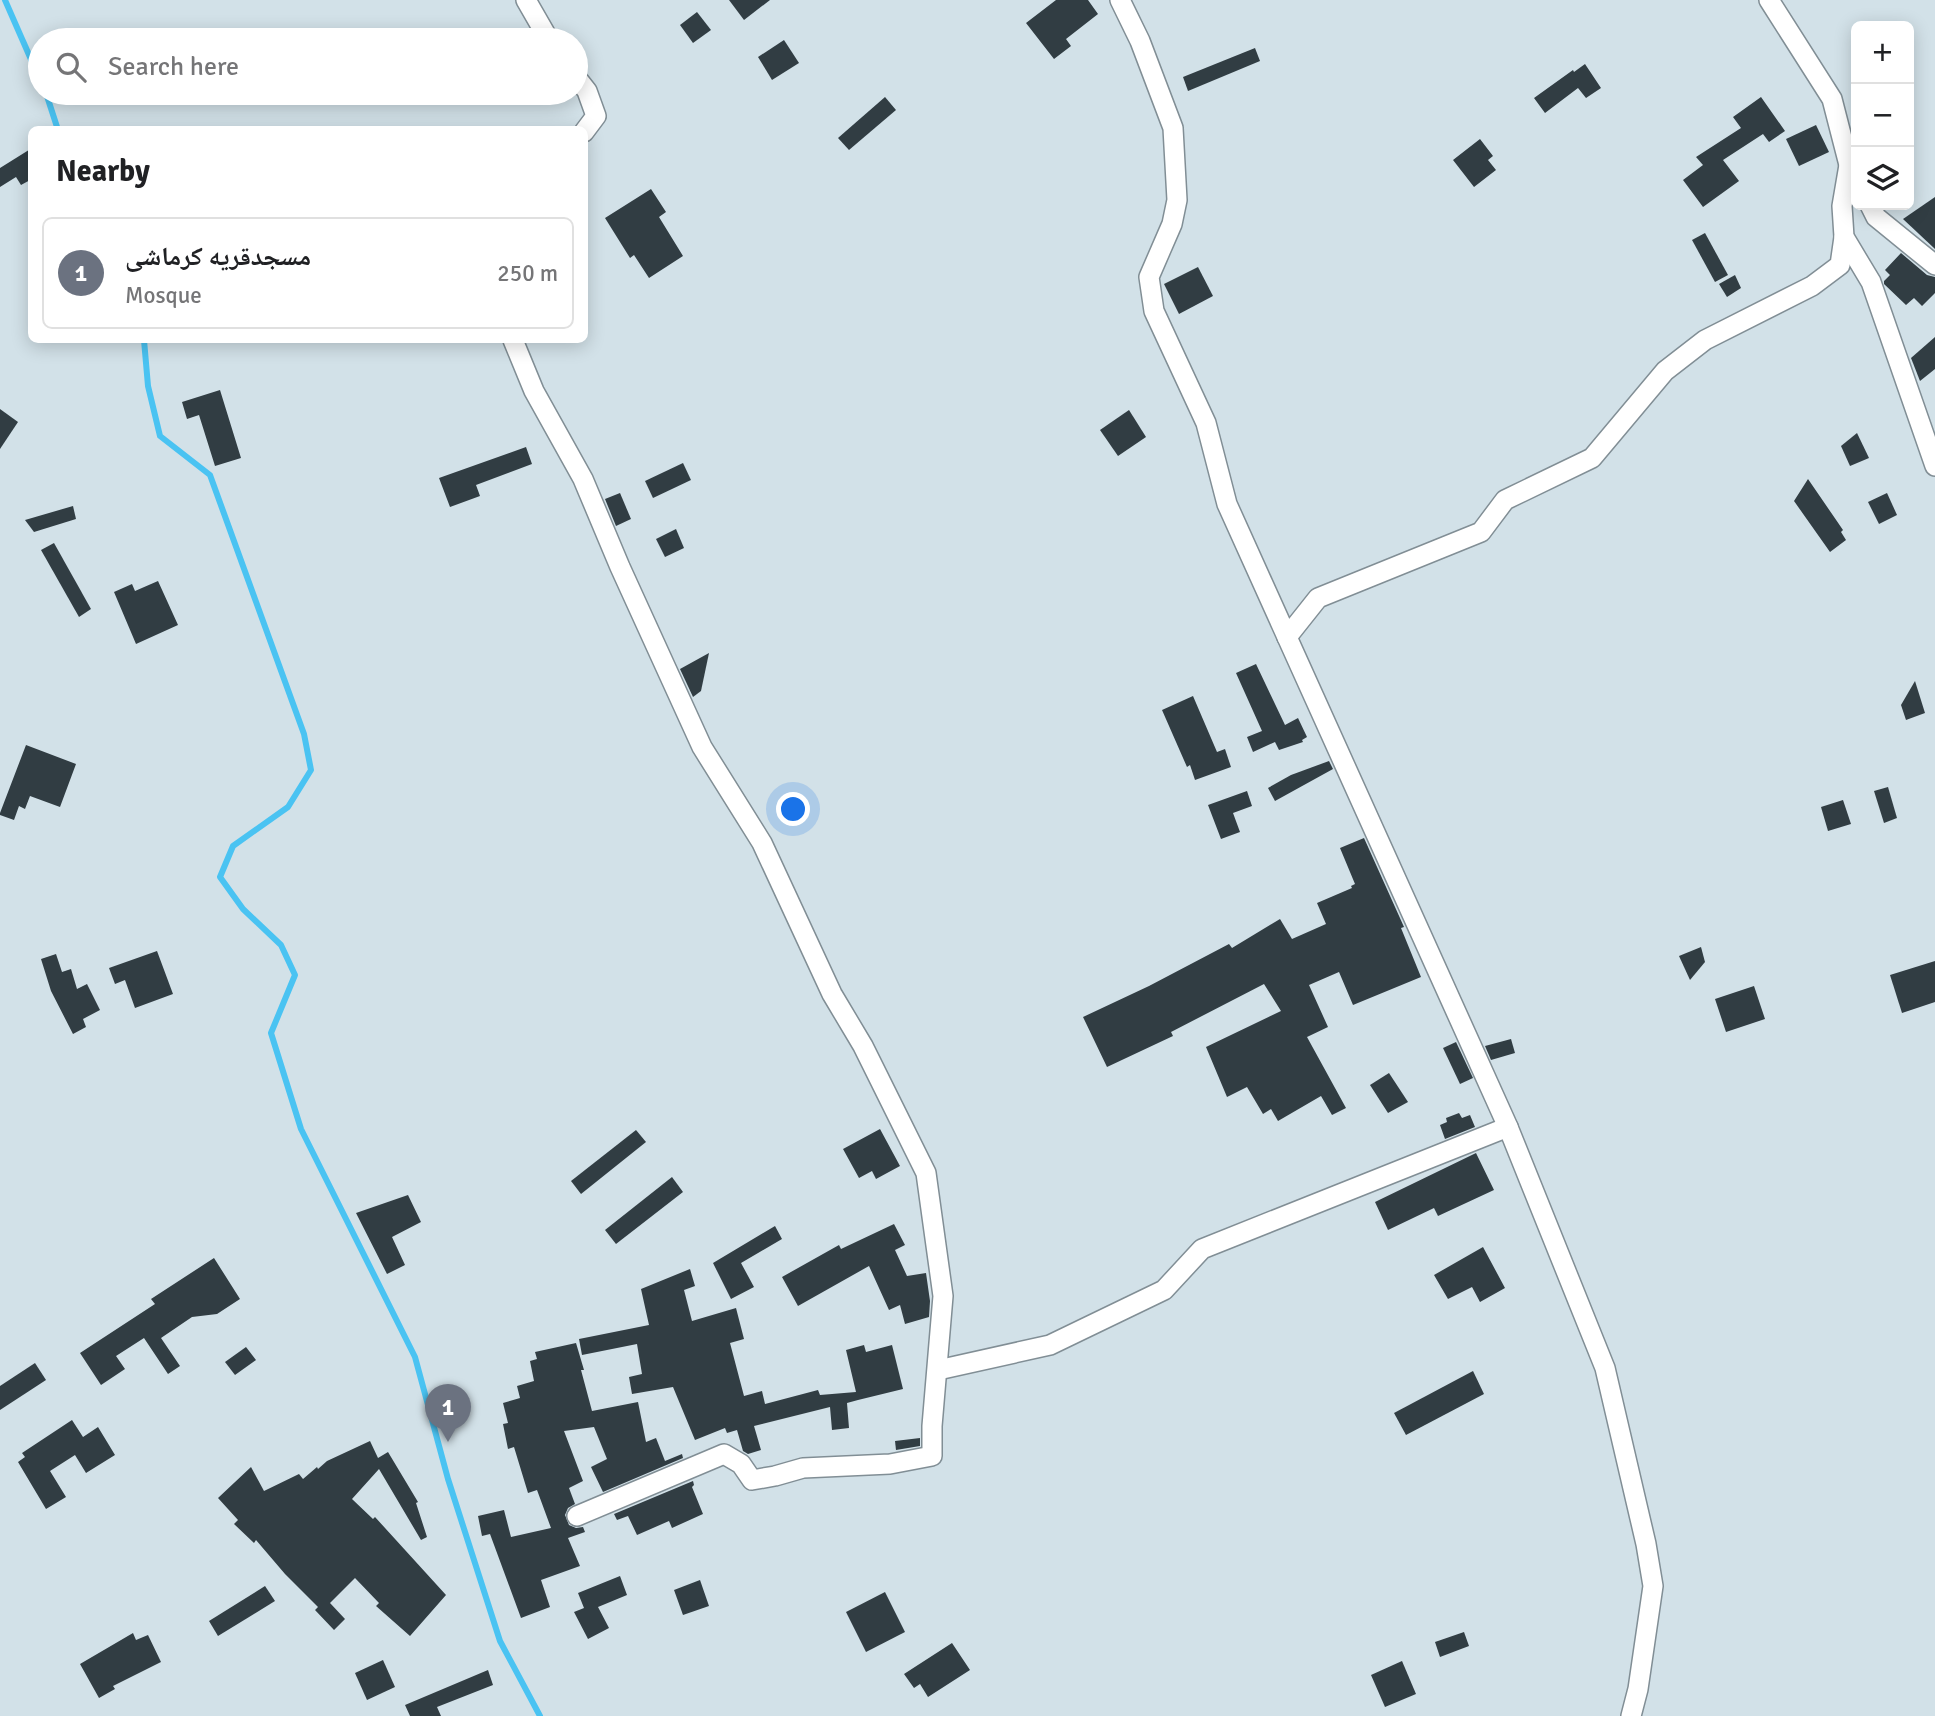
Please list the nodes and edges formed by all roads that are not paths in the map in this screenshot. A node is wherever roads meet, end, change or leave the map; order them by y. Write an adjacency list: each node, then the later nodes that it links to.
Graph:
1 (526, 0): 4 (street)
2 (1119, 0): 14 (street)
3 (1769, 0): 7 (street)
4 (542, 28)
5 (588, 94): 6 (street)
6 (588, 127)
7 (1851, 168)
8 (1851, 175): 10 (street)
9 (1872, 210): 11 (street)
10 (1844, 237): 13 (street); 14 (street)
11 (1935, 265)
12 (514, 343): 16 (street)
13 (1935, 466)
14 (1287, 637): 15 (street)
15 (1508, 1127): 16 (street); 18 (street)
16 (938, 1370): 17 (street)
17 (577, 1516)
18 (1631, 1716)

